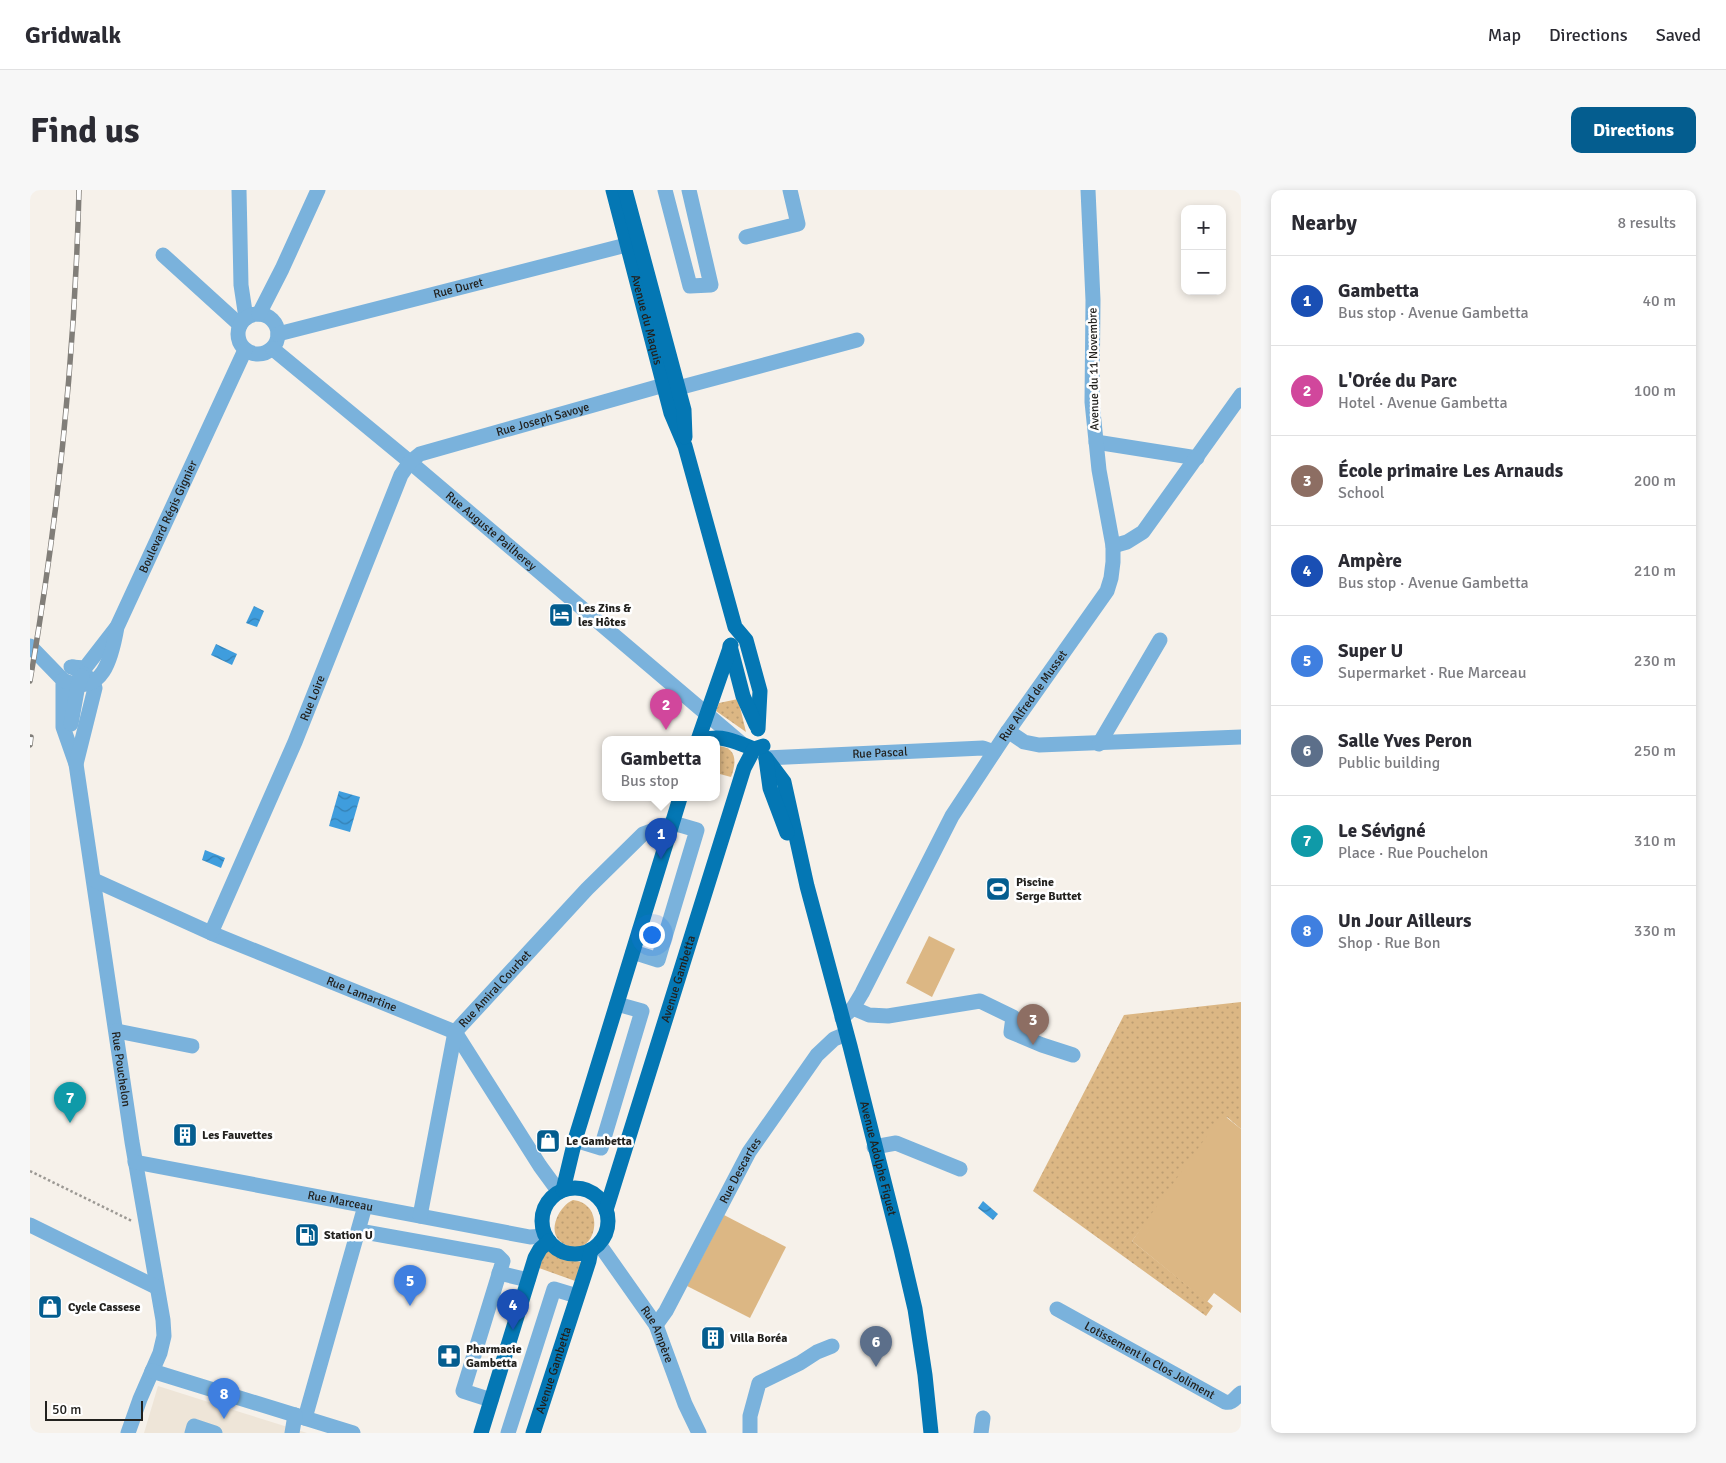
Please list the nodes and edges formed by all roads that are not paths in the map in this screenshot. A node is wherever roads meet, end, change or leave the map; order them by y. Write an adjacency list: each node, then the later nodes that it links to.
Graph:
1 (239, 190): 13 (street)
2 (318, 190): 12 (street)
3 (613, 190): 10 (main road, Avenue du Maquis)
4 (625, 190): 10 (main road, Avenue du Maquis)
5 (665, 190): 6 (street)
6 (689, 190)
7 (790, 190): 9 (street)
8 (1088, 190): 21 (street, Avenue du 11 Novembre)
9 (746, 237)
10 (633, 243): 15 (street, Rue Duret); 19 (main road, Avenue du Maquis)
11 (163, 255): 15 (street)
12 (282, 269): 14 (street); 15 (street)
13 (241, 285): 14 (street); 15 (street)
14 (270, 291): 15 (street)
15 (259, 322): 17 (street); 18 (street)
16 (857, 340): 19 (street, Rue Joseph Savoye)
17 (273, 349): 18 (street); 23 (street, Rue Auguste Pailherey)
18 (245, 350): 30 (street, Boulevard Régis Gignier)
19 (671, 386): 23 (street, Rue Joseph Savoye); 25 (main road, Avenue du Maquis)
20 (1241, 395): 22 (street)
21 (1096, 442): 22 (street); 24 (street, Avenue du 11 Novembre)
22 (1197, 458): 24 (street)
23 (410, 462): 32 (street, Rue Auguste Pailherey); 46 (street, Rue Loire)
24 (1113, 546): 34 (street, Rue Alfred de Musset)
25 (735, 627): 28 (main road); 33 (main road, Avenue du Maquis)
26 (1160, 640): 39 (street)
27 (30, 646): 29 (street)
28 (730, 646): 32 (main road); 33 (main road)
29 (41, 658): 30 (street); 31 (street)
30 (83, 675): 31 (street); 38 (street); 42 (street)
31 (63, 680): 38 (street)
32 (707, 715): 35 (main road); 40 (street)
33 (758, 729): 40 (main road, Avenue Adolphe Figuet)
34 (1008, 731): 39 (street); 41 (street, Rue Alfred de Musset)
35 (699, 736)
36 (1241, 737): 39 (street)
37 (720, 738): 40 (main road)
38 (68, 741): 42 (street)
39 (1099, 744)
40 (757, 750): 41 (street, Rue Pascal); 50 (main road, Avenue Adolphe Figuet); 57 (main road, Avenue Gambetta)
41 (994, 752): 49 (street, Rue Alfred de Musset)
42 (76, 764): 45 (street, Rue Pouchelon)
43 (679, 801): 44 (main road)
44 (672, 823): 47 (main road); 47 (street); 52 (street, Rue Amiral Courbet)
45 (94, 880): 46 (street, Rue Lamartine); 51 (street, Rue Pouchelon)
46 (210, 932): 52 (street, Rue Lamartine)
47 (633, 952): 48 (main road)
48 (617, 1004): 56 (street); 58 (main road)
49 (853, 1008): 50 (street, Rue Alfred de Musset); 55 (street)
50 (842, 1018): 53 (main road, Avenue Adolphe Figuet)
51 (117, 1030): 54 (street); 60 (street, Rue Pouchelon)
52 (455, 1032): 62 (street); 65 (street, Rue Amiral Courbet)
53 (846, 1034): 59 (main road, Avenue Adolphe Figuet); 75 (street, Rue Descartes)
54 (192, 1046)
55 (1073, 1055)
56 (622, 1079): 57 (street); 58 (street)
57 (644, 1086): 64 (main road, Avenue Gambetta)
58 (575, 1140): 62 (main road)
59 (874, 1147): 61 (street); 91 (main road, Avenue Adolphe Figuet)
60 (136, 1162): 63 (street, Rue Marceau); 72 (street, Rue Pouchelon)
61 (960, 1169)
62 (561, 1191): 64 (main road); 68 (main road)
63 (365, 1206): 65 (street, Rue Marceau); 67 (street)
64 (606, 1210): 69 (main road, Avenue Gambetta)
65 (420, 1216): 68 (street, Rue Marceau)
66 (30, 1225): 72 (street)
67 (359, 1231): 70 (street); 80 (street)
68 (547, 1238): 69 (main road); 71 (main road)
69 (595, 1247): 73 (main road, Avenue Gambetta); 75 (street, Rue Ampère)
70 (499, 1273): 71 (street); 79 (street)
71 (528, 1280): 79 (main road)
72 (156, 1287): 77 (street, Rue Pouchelon)
73 (577, 1296): 87 (street); 88 (main road, Avenue Gambetta)
74 (1057, 1309): 78 (street, Lotissement le Clos Joliment)
75 (656, 1325): 89 (street, Rue Ampère)
76 (832, 1346): 90 (street)
77 (152, 1371): 80 (street); 81 (street, Rue Pouchelon)
78 (1241, 1393)
79 (491, 1400): 86 (main road)
80 (300, 1417): 84 (street); 85 (street)
81 (128, 1433)
82 (192, 1433): 83 (street)
83 (215, 1433)
84 (292, 1433)
85 (353, 1433)
86 (481, 1433)
87 (508, 1433)
88 (533, 1433)
89 (699, 1433)
90 (750, 1433)
91 (932, 1433)

